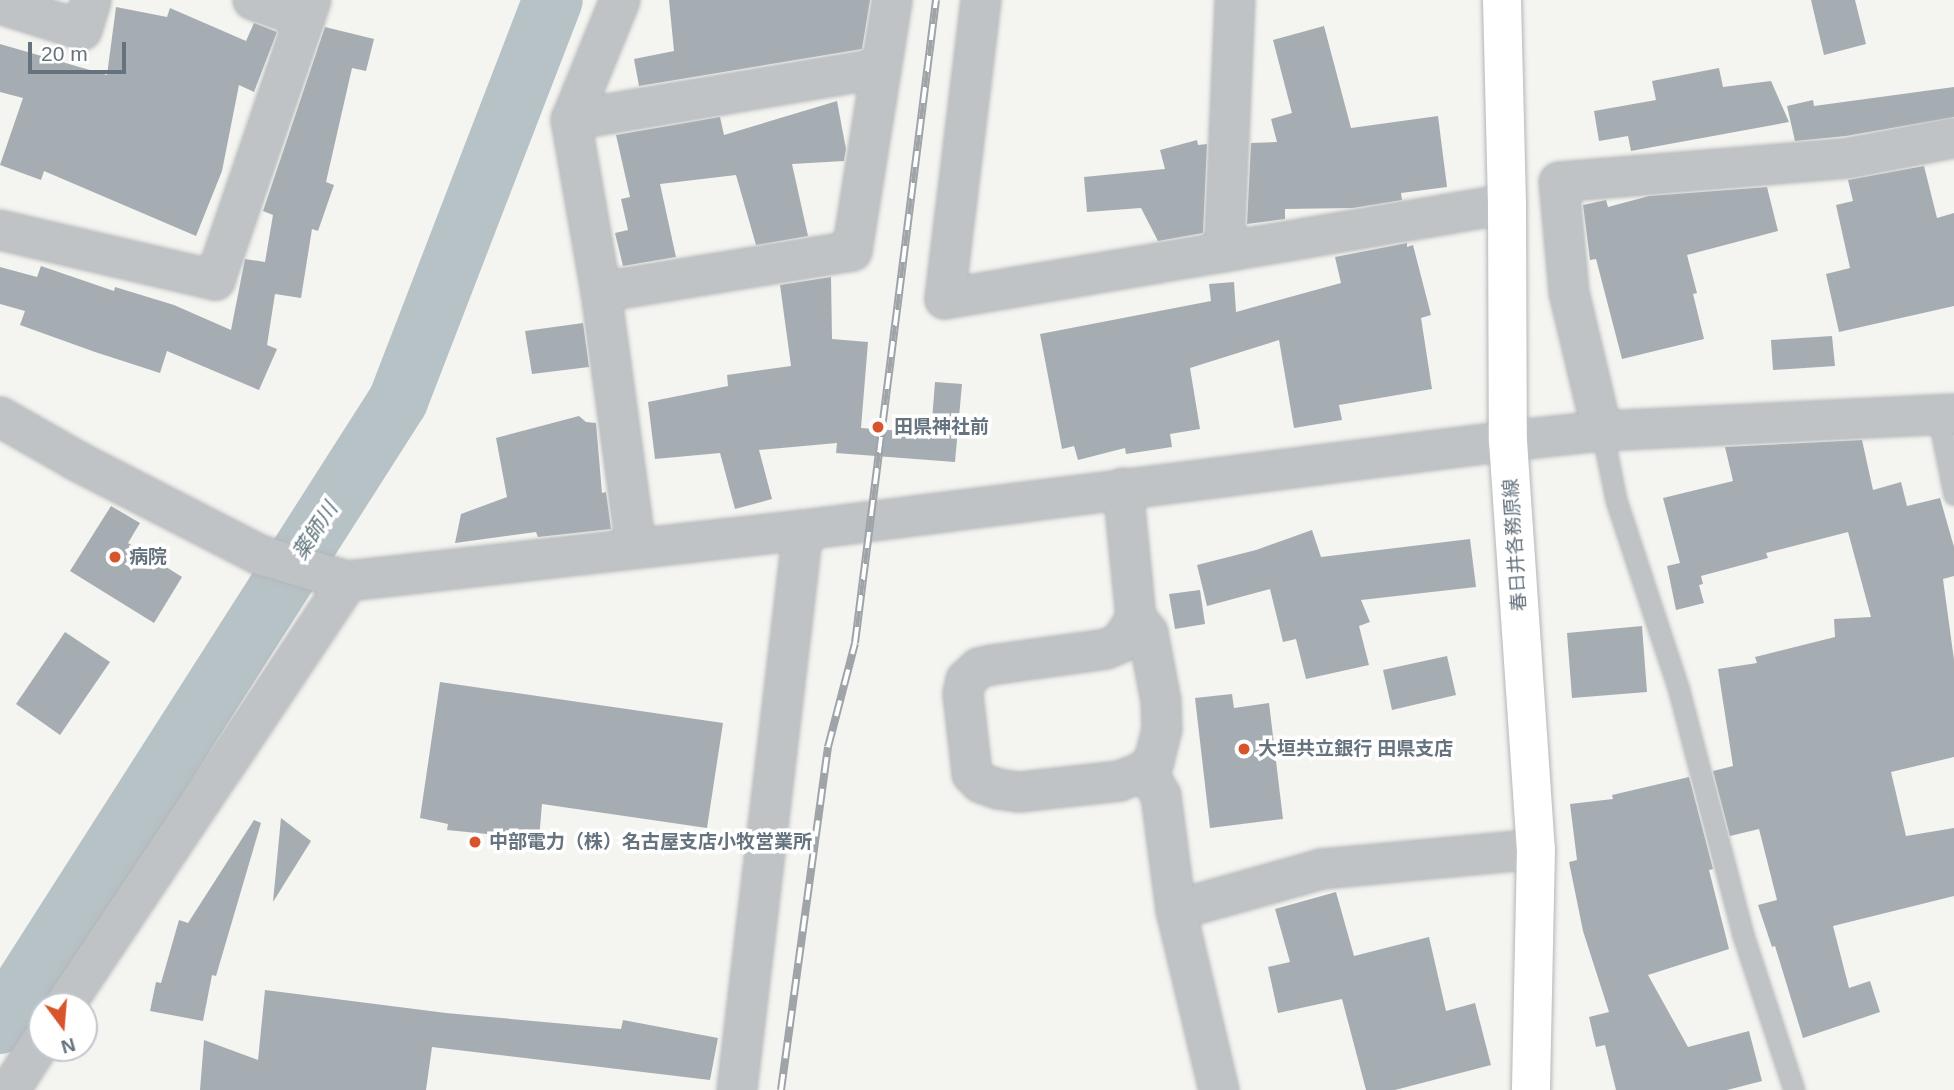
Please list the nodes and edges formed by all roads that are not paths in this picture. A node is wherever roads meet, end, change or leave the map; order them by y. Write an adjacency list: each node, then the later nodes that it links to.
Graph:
1 (91, 0): 8 (street)
2 (253, 0): 9 (street)
3 (620, 0): 11 (street)
4 (892, 0): 10 (street)
5 (981, 0): 15 (street)
6 (1235, 0): 15 (street)
7 (1502, 0): 13 (main road, 春日井各務原線)
8 (0, 4)
9 (308, 9): 14 (street)
10 (881, 68): 11 (street); 16 (street)
11 (571, 120): 16 (street)
12 (1954, 138): 19 (street)
13 (1507, 204): 15 (street); 20 (main road, 春日井各務原線)
14 (0, 230)
15 (1224, 252)
16 (601, 292): 24 (street)
17 (1946, 414): 19 (street); 22 (lane)
18 (0, 417): 25 (street)
19 (1602, 431): 20 (street); 36 (lane)
20 (1508, 440): 21 (street); 28 (main road, 春日井各務原線)
21 (1123, 488): 23 (street); 26 (street)
22 (1954, 494)
23 (803, 530): 24 (street); 33 (street)
24 (636, 549): 25 (street)
25 (348, 581): 30 (street)
26 (1136, 618): 27 (street); 27 (street)
27 (1142, 772): 29 (street)
28 (1536, 849): 29 (street); 35 (main road, 春日井各務原線)
29 (1176, 910): 34 (street)
30 (73, 992)
31 (28, 1062): 32 (street)
32 (10, 1090)
33 (737, 1090)
34 (1219, 1090)
35 (1531, 1090)
36 (1794, 1090)

